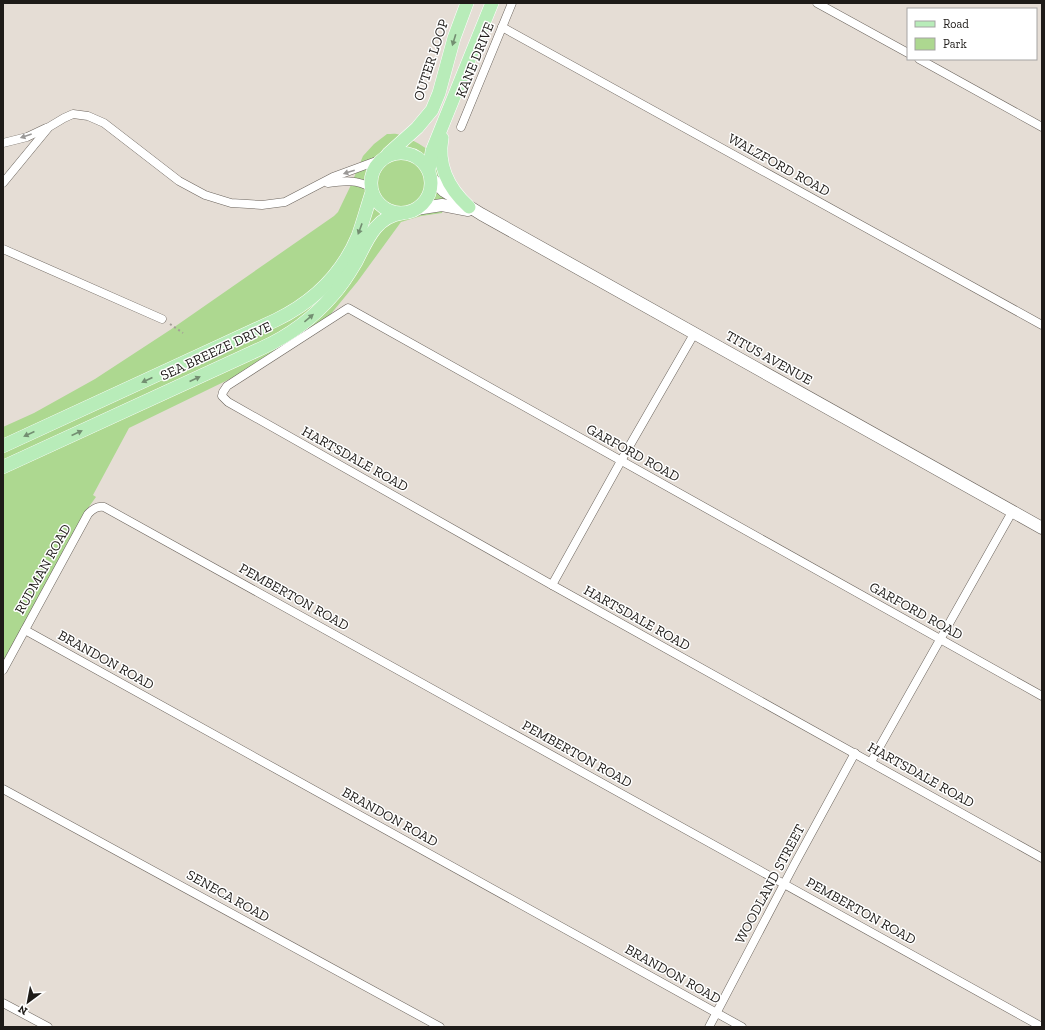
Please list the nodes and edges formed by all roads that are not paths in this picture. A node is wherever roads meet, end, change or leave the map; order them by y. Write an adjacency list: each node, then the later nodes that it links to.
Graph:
1 (467, 3): 13 (main road, OUTER LOOP, one-way to 13)
2 (492, 3): 8 (main road)
3 (512, 3): 5 (street, KANE DRIVE)
4 (817, 3): 6 (street)
5 (502, 27): 9 (street, KANE DRIVE); 24 (street, WALZFORD ROAD)
6 (907, 52)
7 (921, 60): 11 (street)
8 (446, 119): 14 (main road); 18 (main road)
9 (461, 126)
10 (49, 127): 12 (street, one-way to 12); 15 (street); 16 (street)
11 (1042, 127)
12 (3, 143)
13 (383, 158): 14 (main road); 16 (street, one-way to 16); 17 (main road)
14 (430, 174): 18 (main road, TITUS AVENUE); 19 (main road)
15 (3, 183)
16 (317, 186): 17 (street)
17 (372, 190): 20 (main road); 27 (main road, SEA BREEZE DRIVE, one-way to 27)
18 (469, 207): 21 (main road, TITUS AVENUE)
19 (416, 209): 20 (main road); 21 (main road, TITUS AVENUE)
20 (402, 213): 29 (main road, SEA BREEZE DRIVE, one-way to 20)
21 (481, 214): 25 (main road, TITUS AVENUE)
22 (3, 249): 23 (street)
23 (162, 319)
24 (1042, 325)
25 (694, 334): 28 (street); 31 (main road, TITUS AVENUE)
26 (222, 396): 28 (street, GARFORD ROAD); 33 (street, HARTSDALE ROAD)
27 (3, 446)
28 (621, 461): 33 (street); 35 (street, GARFORD ROAD)
29 (3, 467)
30 (99, 506): 34 (street, RUDMAN ROAD); 42 (street, PEMBERTON ROAD)
31 (1012, 512): 32 (main road, TITUS AVENUE); 35 (street)
32 (1042, 528)
33 (552, 585): 38 (street, HARTSDALE ROAD)
34 (25, 630): 36 (street, RUDMAN ROAD); 44 (street, BRANDON ROAD)
35 (940, 639): 37 (street, GARFORD ROAD); 39 (street)
36 (3, 670)
37 (1042, 696)
38 (855, 753): 39 (street, HARTSDALE ROAD); 42 (street, WOODLAND STREET)
39 (871, 762): 41 (street, HARTSDALE ROAD)
40 (3, 789): 46 (street, SENECA ROAD)
41 (1042, 858)
42 (785, 884): 44 (street, WOODLAND STREET); 49 (street, PEMBERTON ROAD)
43 (3, 1003): 45 (street)
44 (716, 1013): 47 (street, WOODLAND STREET); 48 (street, BRANDON ROAD)
45 (48, 1027)
46 (440, 1027)
47 (709, 1027)
48 (742, 1027)
49 (1042, 1027)

